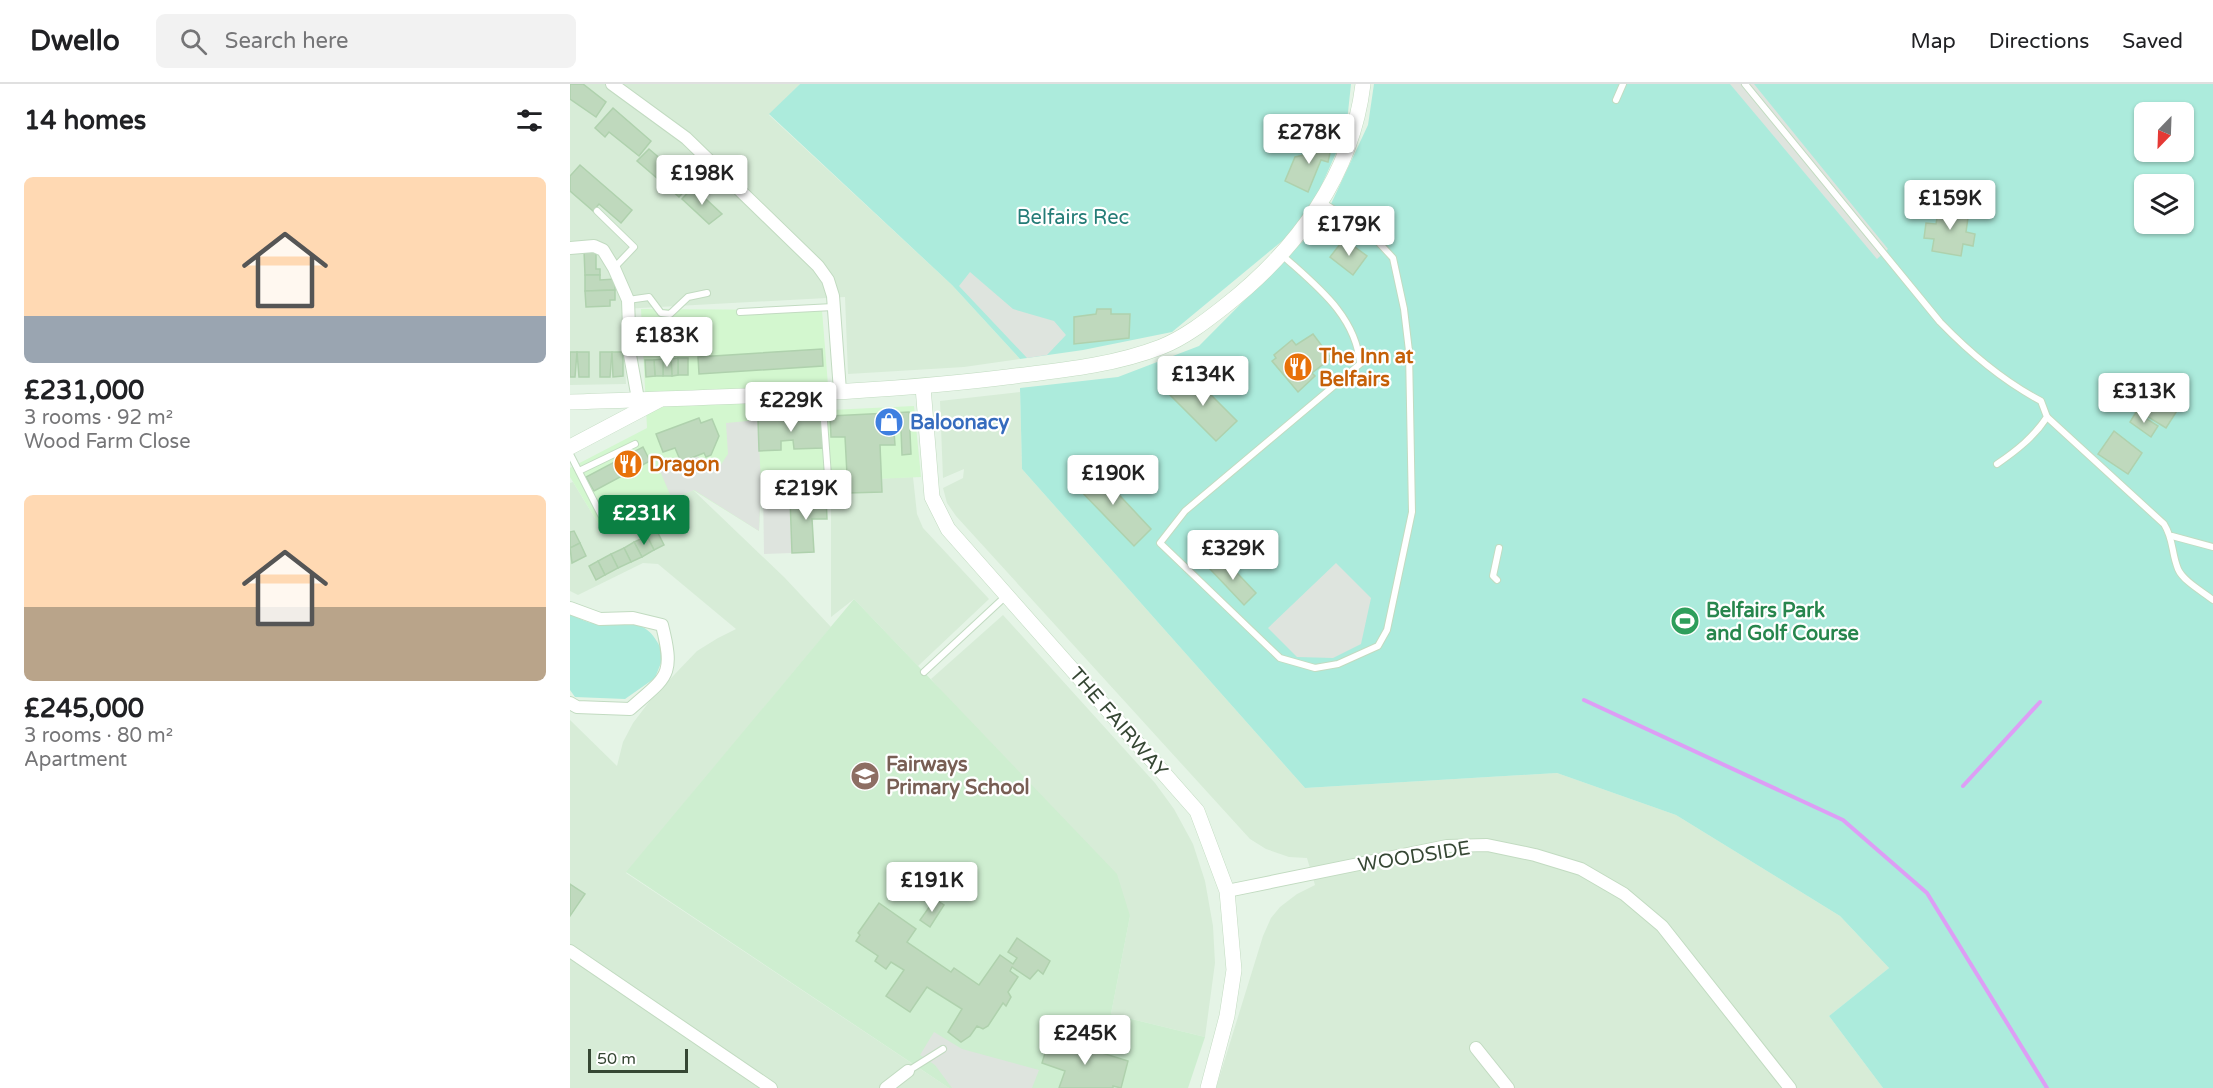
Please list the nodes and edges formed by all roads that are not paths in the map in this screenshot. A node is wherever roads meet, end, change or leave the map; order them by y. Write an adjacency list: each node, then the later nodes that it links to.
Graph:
1 (612, 84): 13 (street)
2 (1363, 84): 6 (street)
3 (1623, 84): 5 (lane)
4 (1745, 84): 22 (lane)
5 (1616, 100)
6 (1322, 202): 9 (street); 9 (lane)
7 (597, 211): 10 (lane)
8 (570, 248): 10 (street)
9 (1282, 255): 15 (street)
10 (614, 268): 12 (street)
11 (707, 293): 12 (lane)
12 (628, 300): 19 (street)
13 (834, 307): 14 (lane); 16 (street)
14 (740, 312)
15 (922, 387): 16 (street); 34 (street, THE FAIRWAY)
16 (840, 391): 17 (street)
17 (822, 392): 18 (street); 28 (lane)
18 (664, 397): 19 (street); 23 (street)
19 (638, 399): 20 (street)
20 (605, 401): 21 (street); 23 (street)
21 (570, 402)
22 (2047, 417): 26 (lane); 30 (lane)
23 (609, 425): 25 (street)
24 (634, 444): 27 (lane)
25 (571, 447): 27 (lane)
26 (1997, 464)
27 (579, 471): 29 (lane)
28 (817, 494)
29 (601, 515)
30 (2172, 536): 31 (lane); 35 (lane)
31 (2213, 547)
32 (1499, 548): 33 (lane)
33 (1497, 580)
34 (1007, 594): 37 (lane); 39 (street, THE FAIRWAY)
35 (2213, 599)
36 (570, 608): 38 (street)
37 (924, 672)
38 (570, 703)
39 (1227, 891): 46 (street, THE FAIRWAY); 48 (street, WOODSIDE)
40 (570, 951): 44 (street)
41 (1476, 1048): 47 (street)
42 (942, 1049): 43 (lane)
43 (908, 1071): 45 (street)
44 (771, 1088)
45 (886, 1088)
46 (1208, 1088)
47 (1508, 1088)
48 (1790, 1088)

